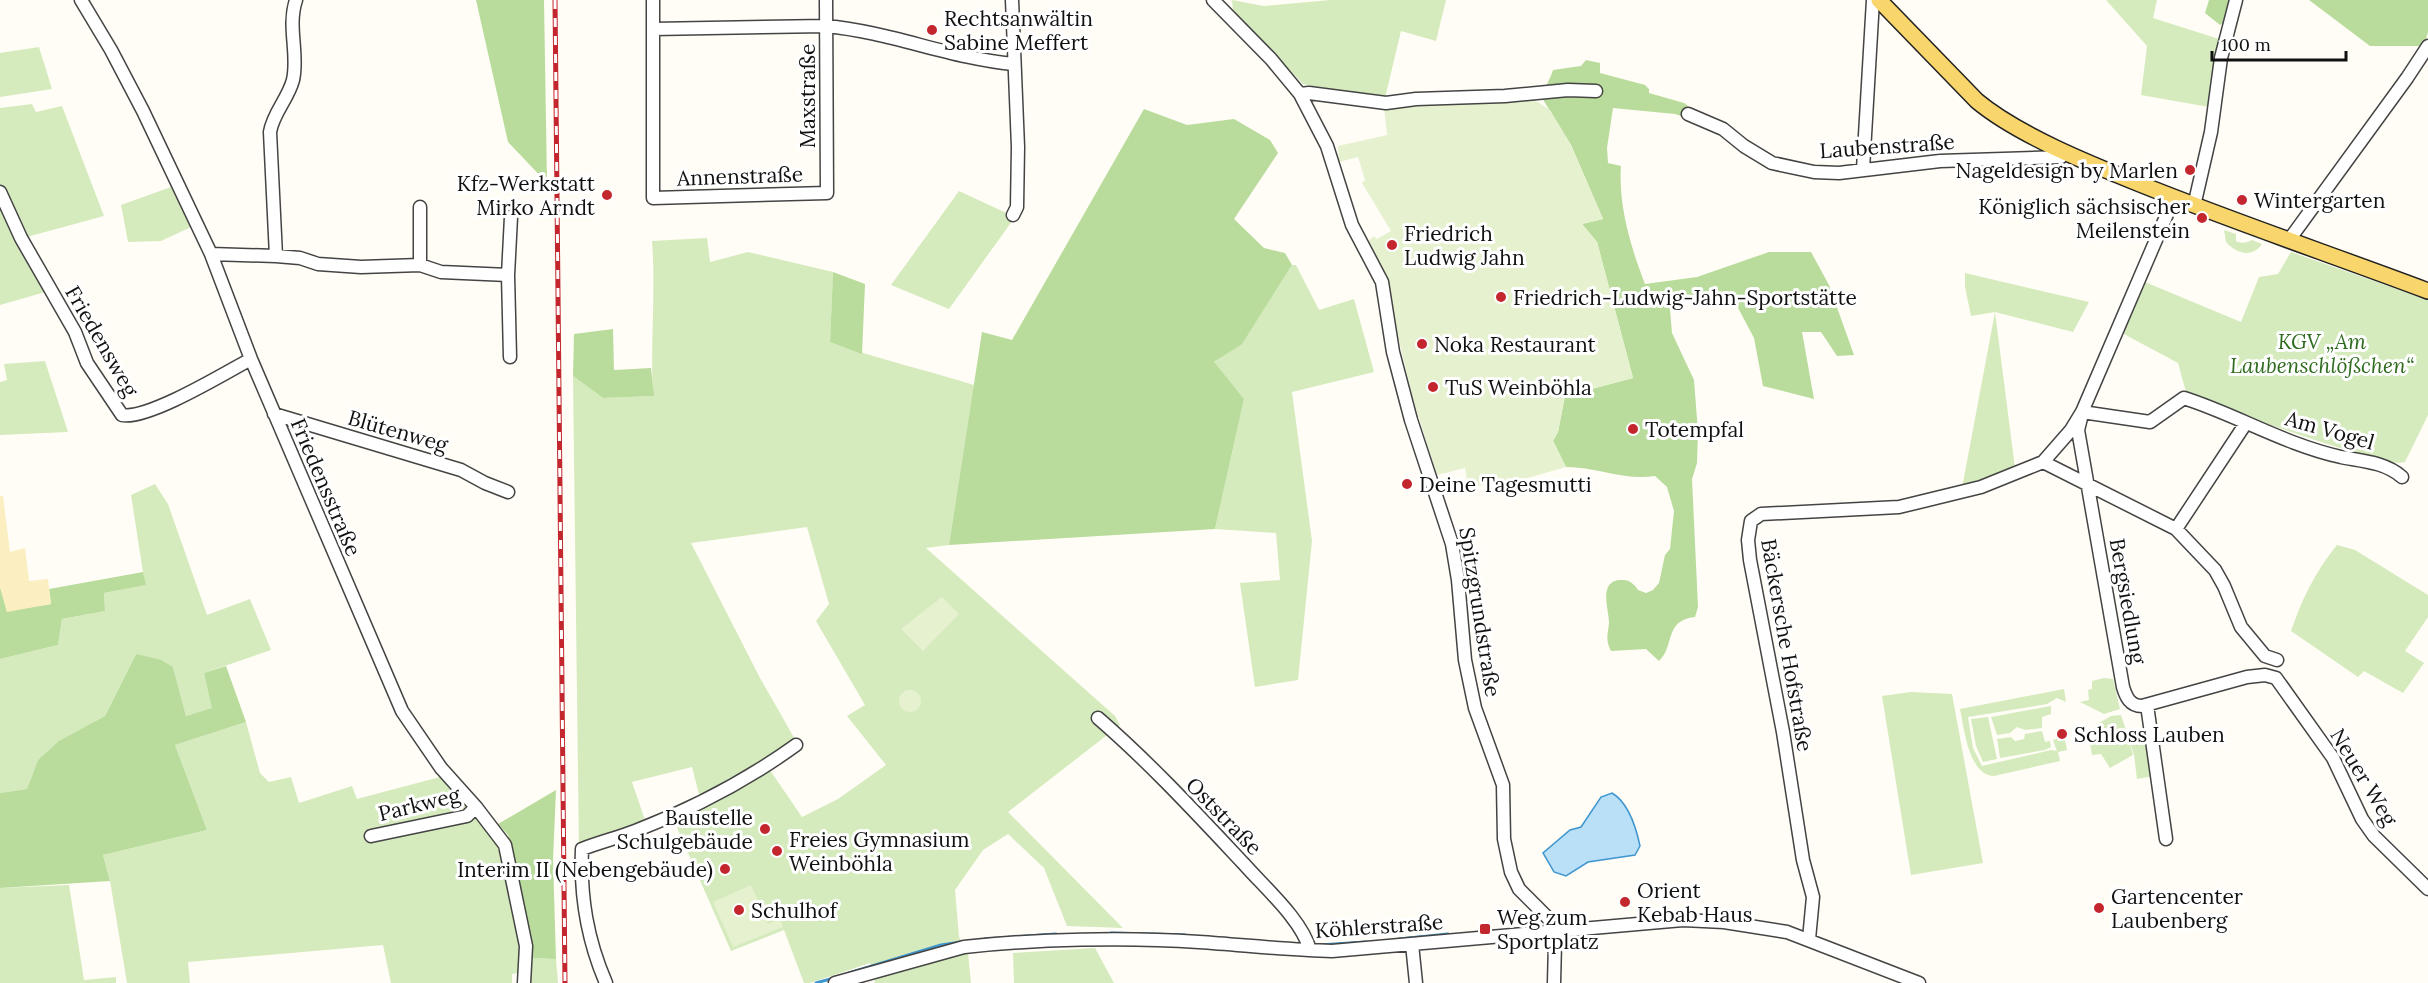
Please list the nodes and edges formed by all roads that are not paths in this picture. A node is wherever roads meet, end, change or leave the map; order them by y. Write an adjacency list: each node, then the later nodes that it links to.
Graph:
1 (81, 0): 27 (street, Friedensstraße)
2 (296, 0): 28 (street)
3 (653, 0): 11 (street)
4 (826, 0): 10 (street, Maxstraße)
5 (1012, 0): 13 (street)
6 (1213, 0): 15 (street, Spitzgrundstraße)
7 (1873, 0): 18 (street)
8 (1879, 0): 17 (main road)
9 (2236, 0): 22 (street)
10 (826, 26): 11 (street); 13 (street); 20 (street, Maxstraße)
11 (653, 29): 20 (street, Annenstraße)
12 (2428, 46): 26 (street)
13 (1013, 64): 24 (street)
14 (1596, 91): 15 (street)
15 (1300, 94): 50 (street, Spitzgrundstraße)
16 (1688, 114): 18 (street, Laubenstraße)
17 (2065, 152): 18 (street, Laubenstraße); 21 (main road)
18 (1863, 169)
19 (0, 192): 33 (street, Friedensweg)
20 (827, 193)
21 (2174, 198): 22 (main road); 34 (street, Bäckersche Hofstraße)
22 (2194, 206): 26 (main road)
23 (420, 207): 29 (street)
24 (1013, 215)
25 (511, 217): 30 (street)
26 (2289, 240): 31 (main road)
27 (211, 254): 28 (street); 33 (street, Friedensstraße)
28 (276, 256): 29 (street)
29 (420, 265): 30 (street)
30 (508, 275): 32 (street)
31 (2428, 291)
32 (510, 357)
33 (251, 359): 35 (street, Friedensstraße)
34 (2082, 412): 36 (street, Am Vogel); 37 (street, Bäckersche Hofstraße); 39 (street)
35 (274, 414): 40 (street, Blütenweg); 46 (street, Friedensstraße)
36 (2246, 423): 38 (street, Am Vogel); 41 (street)
37 (2043, 462): 39 (street); 51 (street, Bäckersche Hofstraße)
38 (2402, 477)
39 (2089, 486): 41 (street); 43 (street, Bergsiedlung)
40 (508, 492)
41 (2176, 529): 42 (street)
42 (2277, 660)
43 (2147, 705): 48 (street); 49 (street, Neuer Weg)
44 (1098, 718): 53 (street, Oststraße)
45 (796, 744): 55 (street)
46 (476, 807): 47 (street, Parkweg); 54 (street, Friedensstraße)
47 (370, 836)
48 (2166, 839)
49 (2428, 889)
50 (1554, 930): 51 (street, Köhlerstraße); 52 (street, Köhlerstraße); 58 (street)
51 (1809, 939): 59 (street, Köhlerstraße)
52 (1412, 944): 53 (street, Köhlerstraße); 57 (street)
53 (1310, 951): 56 (street, Köhlerstraße)
54 (524, 983)
55 (606, 983)
56 (835, 983)
57 (1416, 983)
58 (1554, 983)
59 (1919, 983)

